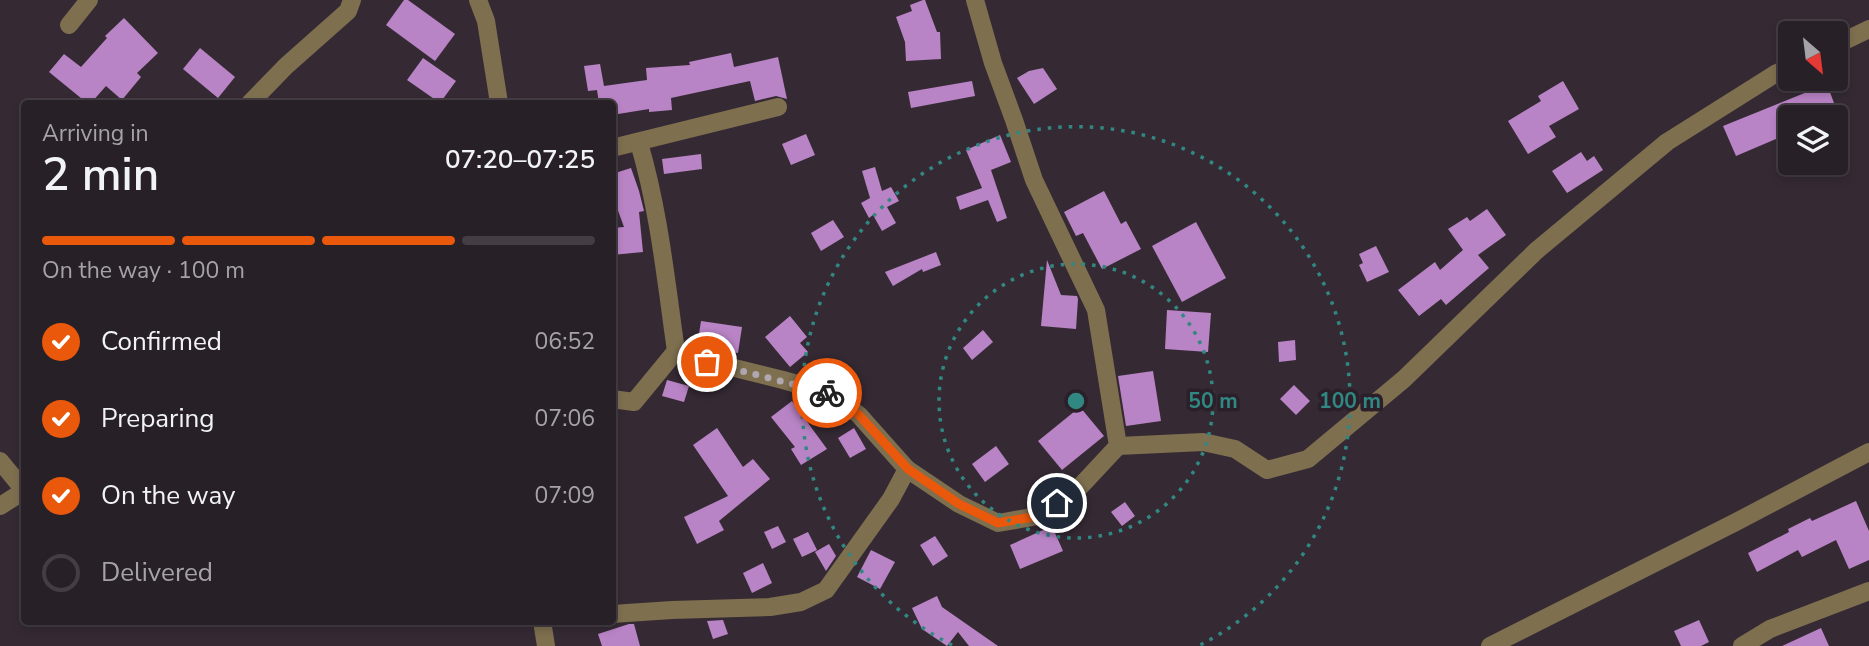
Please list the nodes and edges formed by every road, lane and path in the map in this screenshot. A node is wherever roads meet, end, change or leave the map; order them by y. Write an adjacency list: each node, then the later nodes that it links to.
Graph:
1 (89, 0): 5 (street)
2 (352, 0): 9 (street)
3 (478, 0): 10 (street)
4 (975, 0): 16 (street)
5 (69, 25)
6 (1869, 29): 7 (street)
7 (1848, 39)
8 (1778, 72): 16 (street)
9 (253, 100)
10 (499, 100)
11 (778, 107): 12 (street)
12 (639, 143): 13 (street); 14 (street)
13 (616, 147)
14 (676, 351): 15 (street); 19 (street)
15 (616, 400)
16 (1118, 446): 19 (street)
17 (1869, 452): 27 (street)
18 (0, 461): 20 (street)
19 (908, 469): 24 (street)
20 (21, 487)
21 (21, 493): 22 (street)
22 (0, 506)
23 (1869, 592): 28 (street)
24 (616, 614)
25 (542, 625): 26 (street)
26 (545, 646)
27 (1490, 646)
28 (1742, 646)

